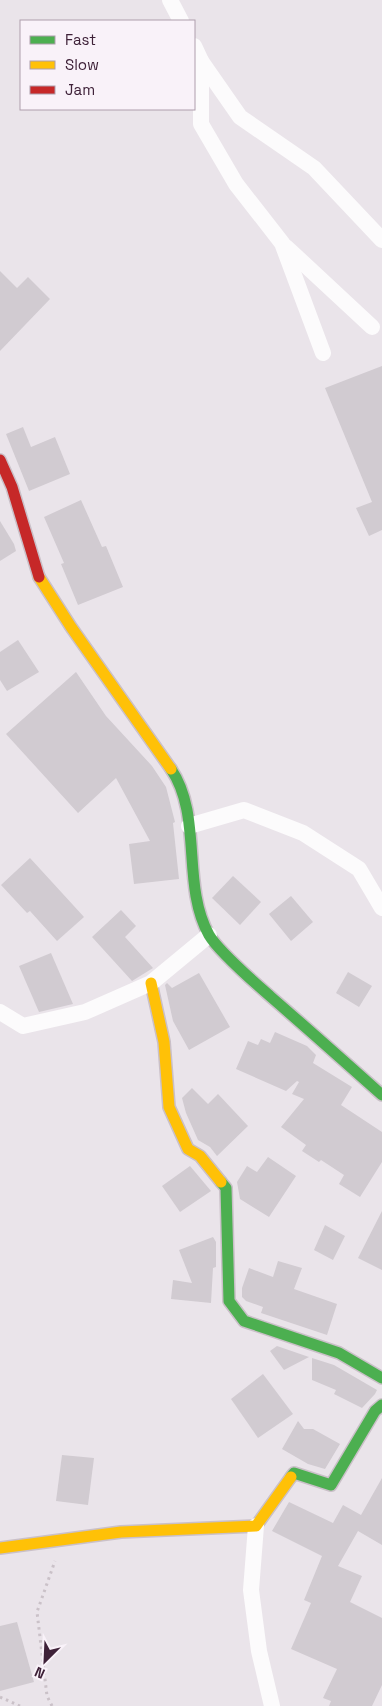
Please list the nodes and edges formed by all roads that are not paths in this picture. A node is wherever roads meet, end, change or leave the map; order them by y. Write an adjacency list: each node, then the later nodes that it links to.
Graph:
1 (170, 0): 2 (street)
2 (180, 20)
3 (197, 54): 4 (street); 5 (street)
4 (382, 240)
5 (282, 243): 6 (street); 7 (street)
6 (372, 327)
7 (323, 353)
8 (0, 460): 9 (street)
9 (189, 826): 10 (street); 11 (street)
10 (382, 908)
11 (210, 935): 12 (street); 14 (street)
12 (151, 983): 13 (street); 15 (street)
13 (0, 1012)
14 (382, 1095)
15 (382, 1378)
16 (382, 1405): 17 (street)
17 (256, 1526): 18 (street); 19 (street)
18 (0, 1548)
19 (272, 1706)

